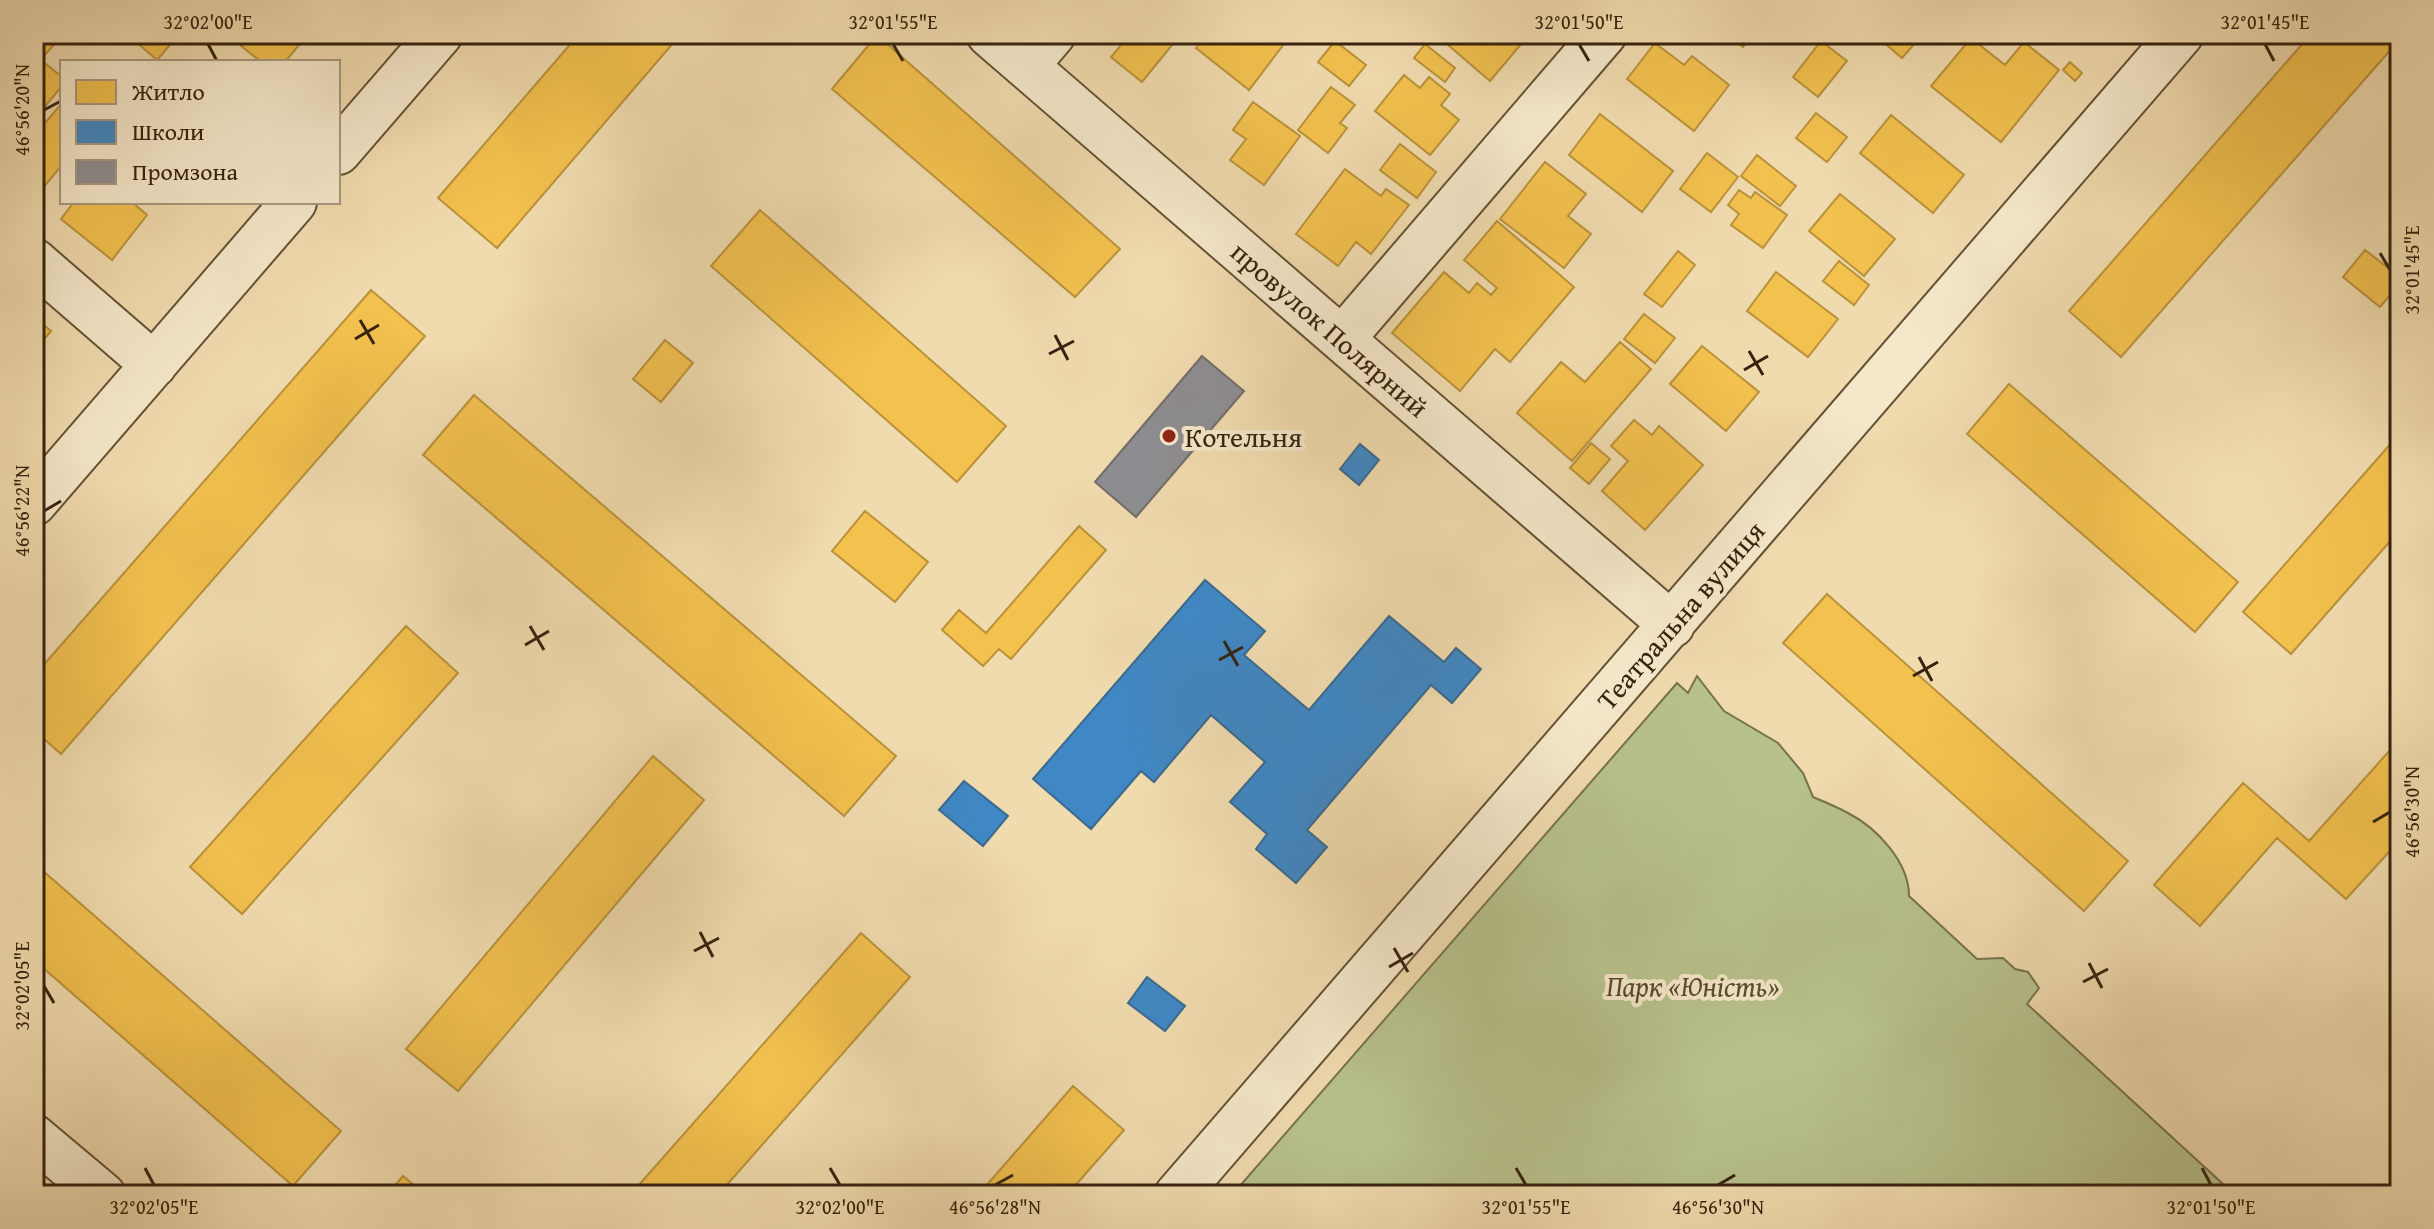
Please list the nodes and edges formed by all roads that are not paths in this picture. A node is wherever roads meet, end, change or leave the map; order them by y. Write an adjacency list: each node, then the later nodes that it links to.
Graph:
1 (989, 34): 5 (street, провулок Полярний)
2 (1604, 34): 9 (street)
3 (2181, 34): 12 (street, Театральна вулиця)
4 (416, 42): 6 (street)
5 (1039, 50): 9 (street, провулок Полярний)
6 (340, 149)
7 (292, 204): 10 (street)
8 (34, 261): 10 (street)
9 (1342, 339): 12 (street, провулок Полярний)
10 (154, 365): 11 (street)
11 (34, 503)
12 (1672, 625): 15 (street, Театральна вулиця)
13 (34, 1137): 14 (street)
14 (103, 1195)
15 (1177, 1195)

